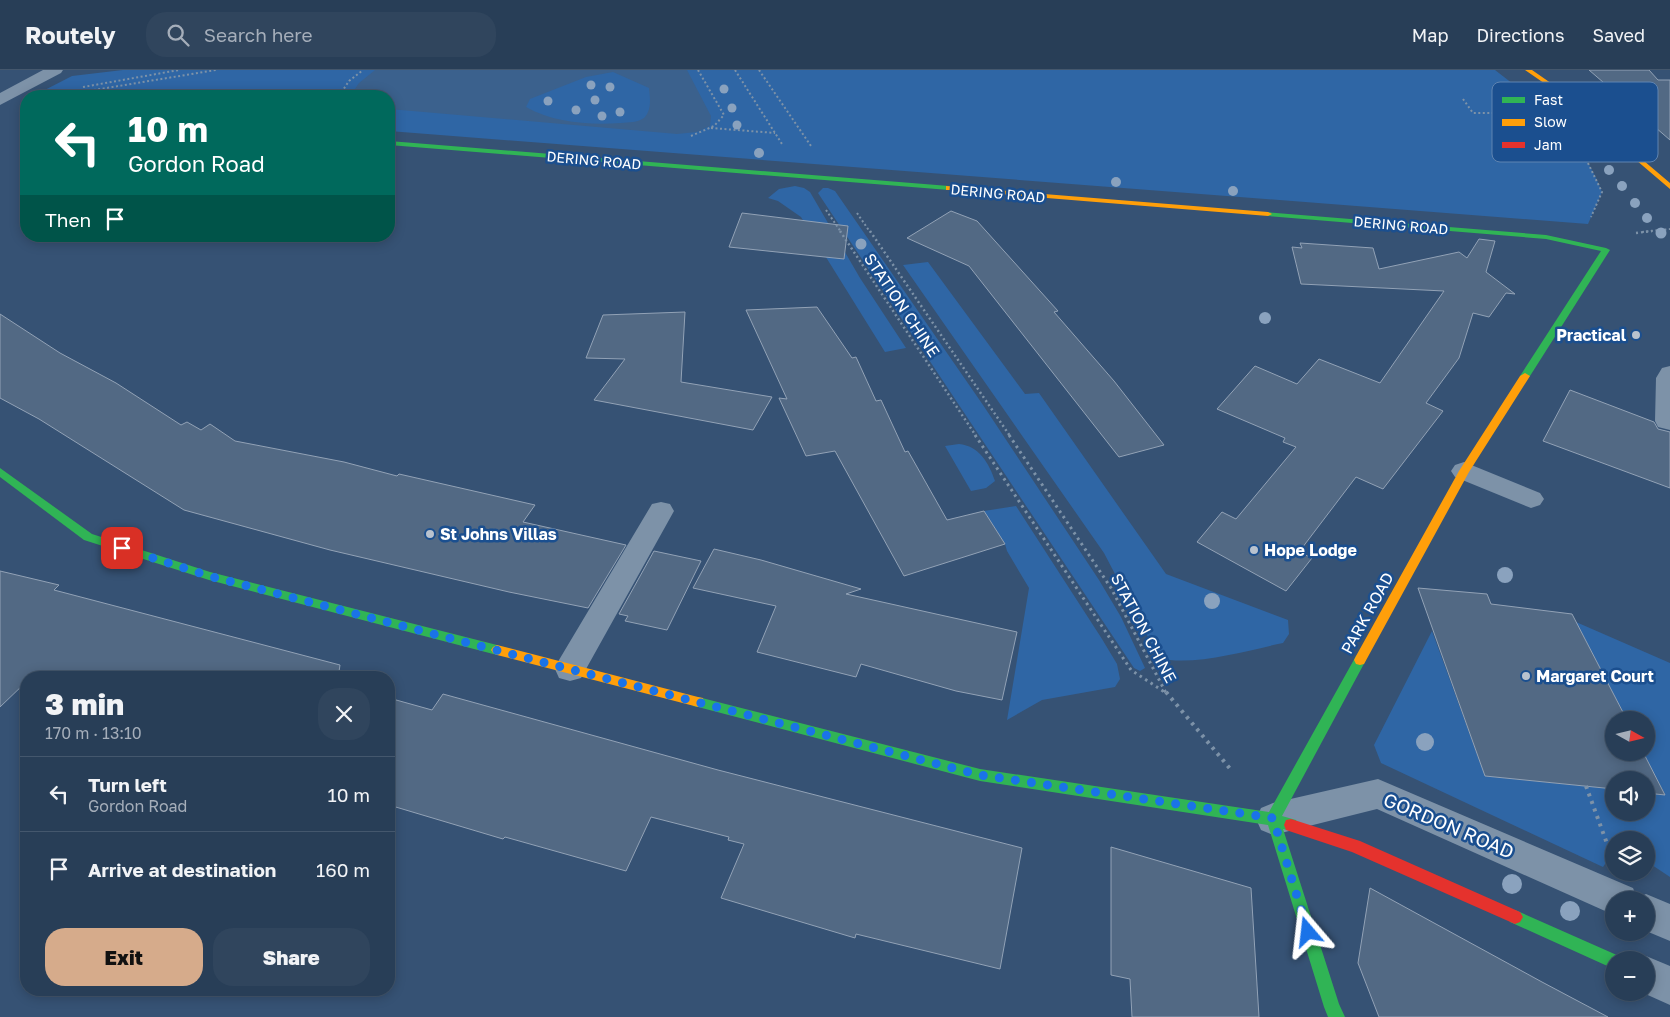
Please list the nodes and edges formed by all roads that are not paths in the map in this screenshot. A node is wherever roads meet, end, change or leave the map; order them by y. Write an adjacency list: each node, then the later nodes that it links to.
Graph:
1 (55, 70): 4 (street)
2 (1528, 70): 3 (street)
3 (1546, 82)
4 (0, 100)
5 (0, 104): 6 (street)
6 (18, 106)
7 (395, 143): 10 (street, DERING ROAD)
8 (1642, 162): 9 (street)
9 (1670, 186)
10 (1606, 250): 13 (street, PARK ROAD)
11 (1670, 373): 12 (street)
12 (1670, 422)
13 (1464, 471): 15 (street); 18 (street, PARK ROAD)
14 (0, 472): 17 (street, GORDON ROAD)
15 (1531, 499)
16 (661, 511): 17 (street)
17 (570, 670): 18 (street, GORDON ROAD)
18 (1273, 818): 19 (street, GORDON ROAD); 22 (street, GORDON ROAD); 25 (street)
19 (1605, 893)
20 (1655, 916): 21 (street)
21 (1670, 923)
22 (1605, 957)
23 (1655, 979): 24 (street)
24 (1670, 986)
25 (1337, 1017)

